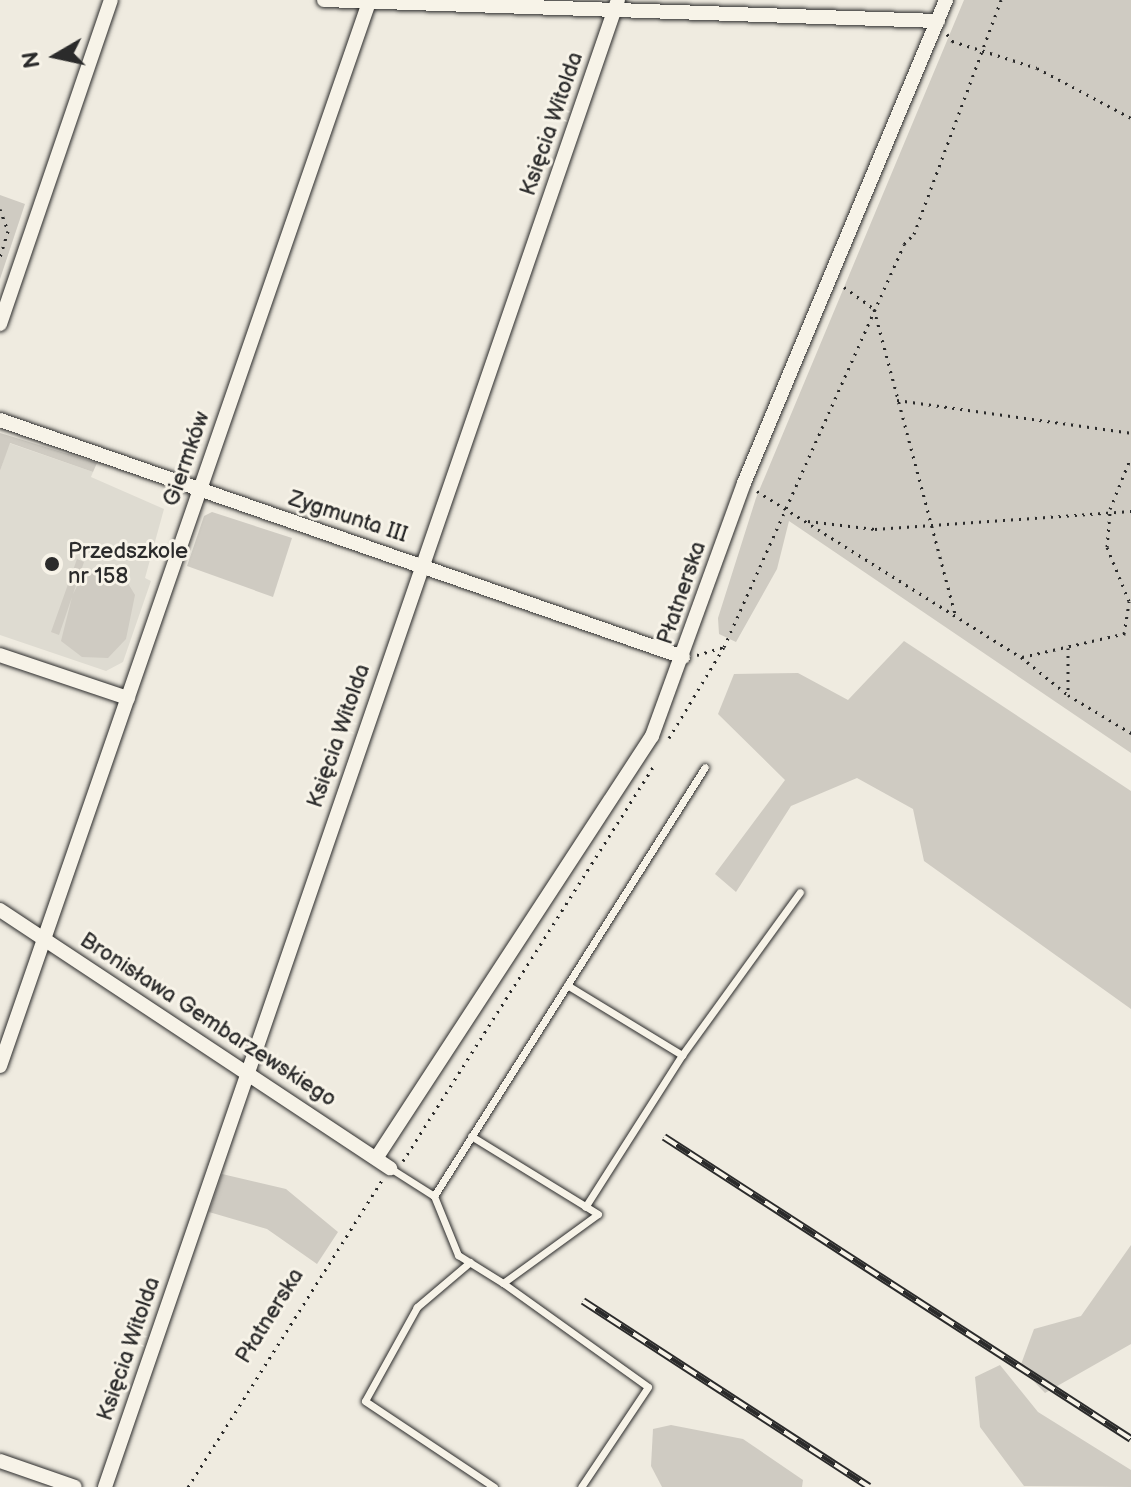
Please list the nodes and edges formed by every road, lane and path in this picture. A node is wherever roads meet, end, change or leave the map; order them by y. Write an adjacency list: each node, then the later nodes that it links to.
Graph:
1 (111, 0): 16 (street)
2 (324, 0): 5 (street)
3 (946, 0): 7 (street, Płatnerska)
4 (1001, 0): 8 (path)
5 (369, 2): 6 (street); 22 (street, Giermków)
6 (616, 7): 7 (street); 28 (street, Księcia Witolda)
7 (938, 21): 8 (path); 14 (street, Płatnerska)
8 (981, 51): 9 (path); 15 (path)
9 (1131, 118)
10 (0, 209): 11 (path)
11 (1, 250): 12 (path); 13 (path)
12 (9, 252)
13 (0, 258)
14 (828, 273): 15 (path); 21 (street, Płatnerska)
15 (874, 309): 17 (path); 23 (path)
16 (0, 324)
17 (897, 400): 19 (path); 27 (path)
18 (0, 420): 22 (street, Zygmunta III)
19 (1131, 433)
20 (1131, 457): 24 (path)
21 (744, 483): 23 (path); 35 (street, Płatnerska)
22 (199, 490): 28 (street, Zygmunta III); 38 (street, Giermków)
23 (785, 509): 26 (path); 32 (path)
24 (1110, 509): 25 (path); 27 (path); 31 (path)
25 (1131, 511)
26 (804, 521): 27 (path); 29 (path)
27 (933, 526): 29 (path)
28 (423, 564): 35 (street, Zygmunta III); 49 (street, Księcia Witolda)
29 (956, 617): 36 (path)
30 (1131, 632): 31 (path)
31 (1124, 634): 33 (path)
32 (724, 647): 35 (path); 40 (path)
33 (1068, 648): 36 (path); 37 (path)
34 (0, 655): 38 (street)
35 (683, 657): 51 (street, Płatnerska)
36 (1021, 657): 37 (path)
37 (1068, 695): 39 (path)
38 (128, 698): 45 (street, Giermków)
39 (1131, 733)
40 (664, 748)
41 (657, 760): 52 (path, Płatnerska)
42 (705, 767): 46 (lane)
43 (800, 892): 47 (lane)
44 (0, 910): 45 (street, Bronisława Gembarzewskiego)
45 (44, 940): 48 (street, Giermków); 49 (street, Bronisława Gembarzewskiego)
46 (567, 985): 47 (lane); 50 (lane)
47 (682, 1055): 54 (lane)
48 (0, 1066)
49 (247, 1069): 51 (street, Bronisława Gembarzewskiego); 59 (street, Księcia Witolda)
50 (471, 1136): 53 (lane); 54 (lane)
51 (377, 1157): 52 (street, Bronisława Gembarzewskiego)
52 (392, 1170): 53 (lane); 60 (path, Płatnerska)
53 (434, 1196): 55 (lane)
54 (585, 1207): 56 (lane)
55 (470, 1262): 56 (lane); 61 (lane)
56 (503, 1283): 62 (lane)
57 (0, 1461): 58 (street)
58 (75, 1487)
59 (105, 1487)
60 (188, 1487)
61 (494, 1487)
62 (581, 1487)

